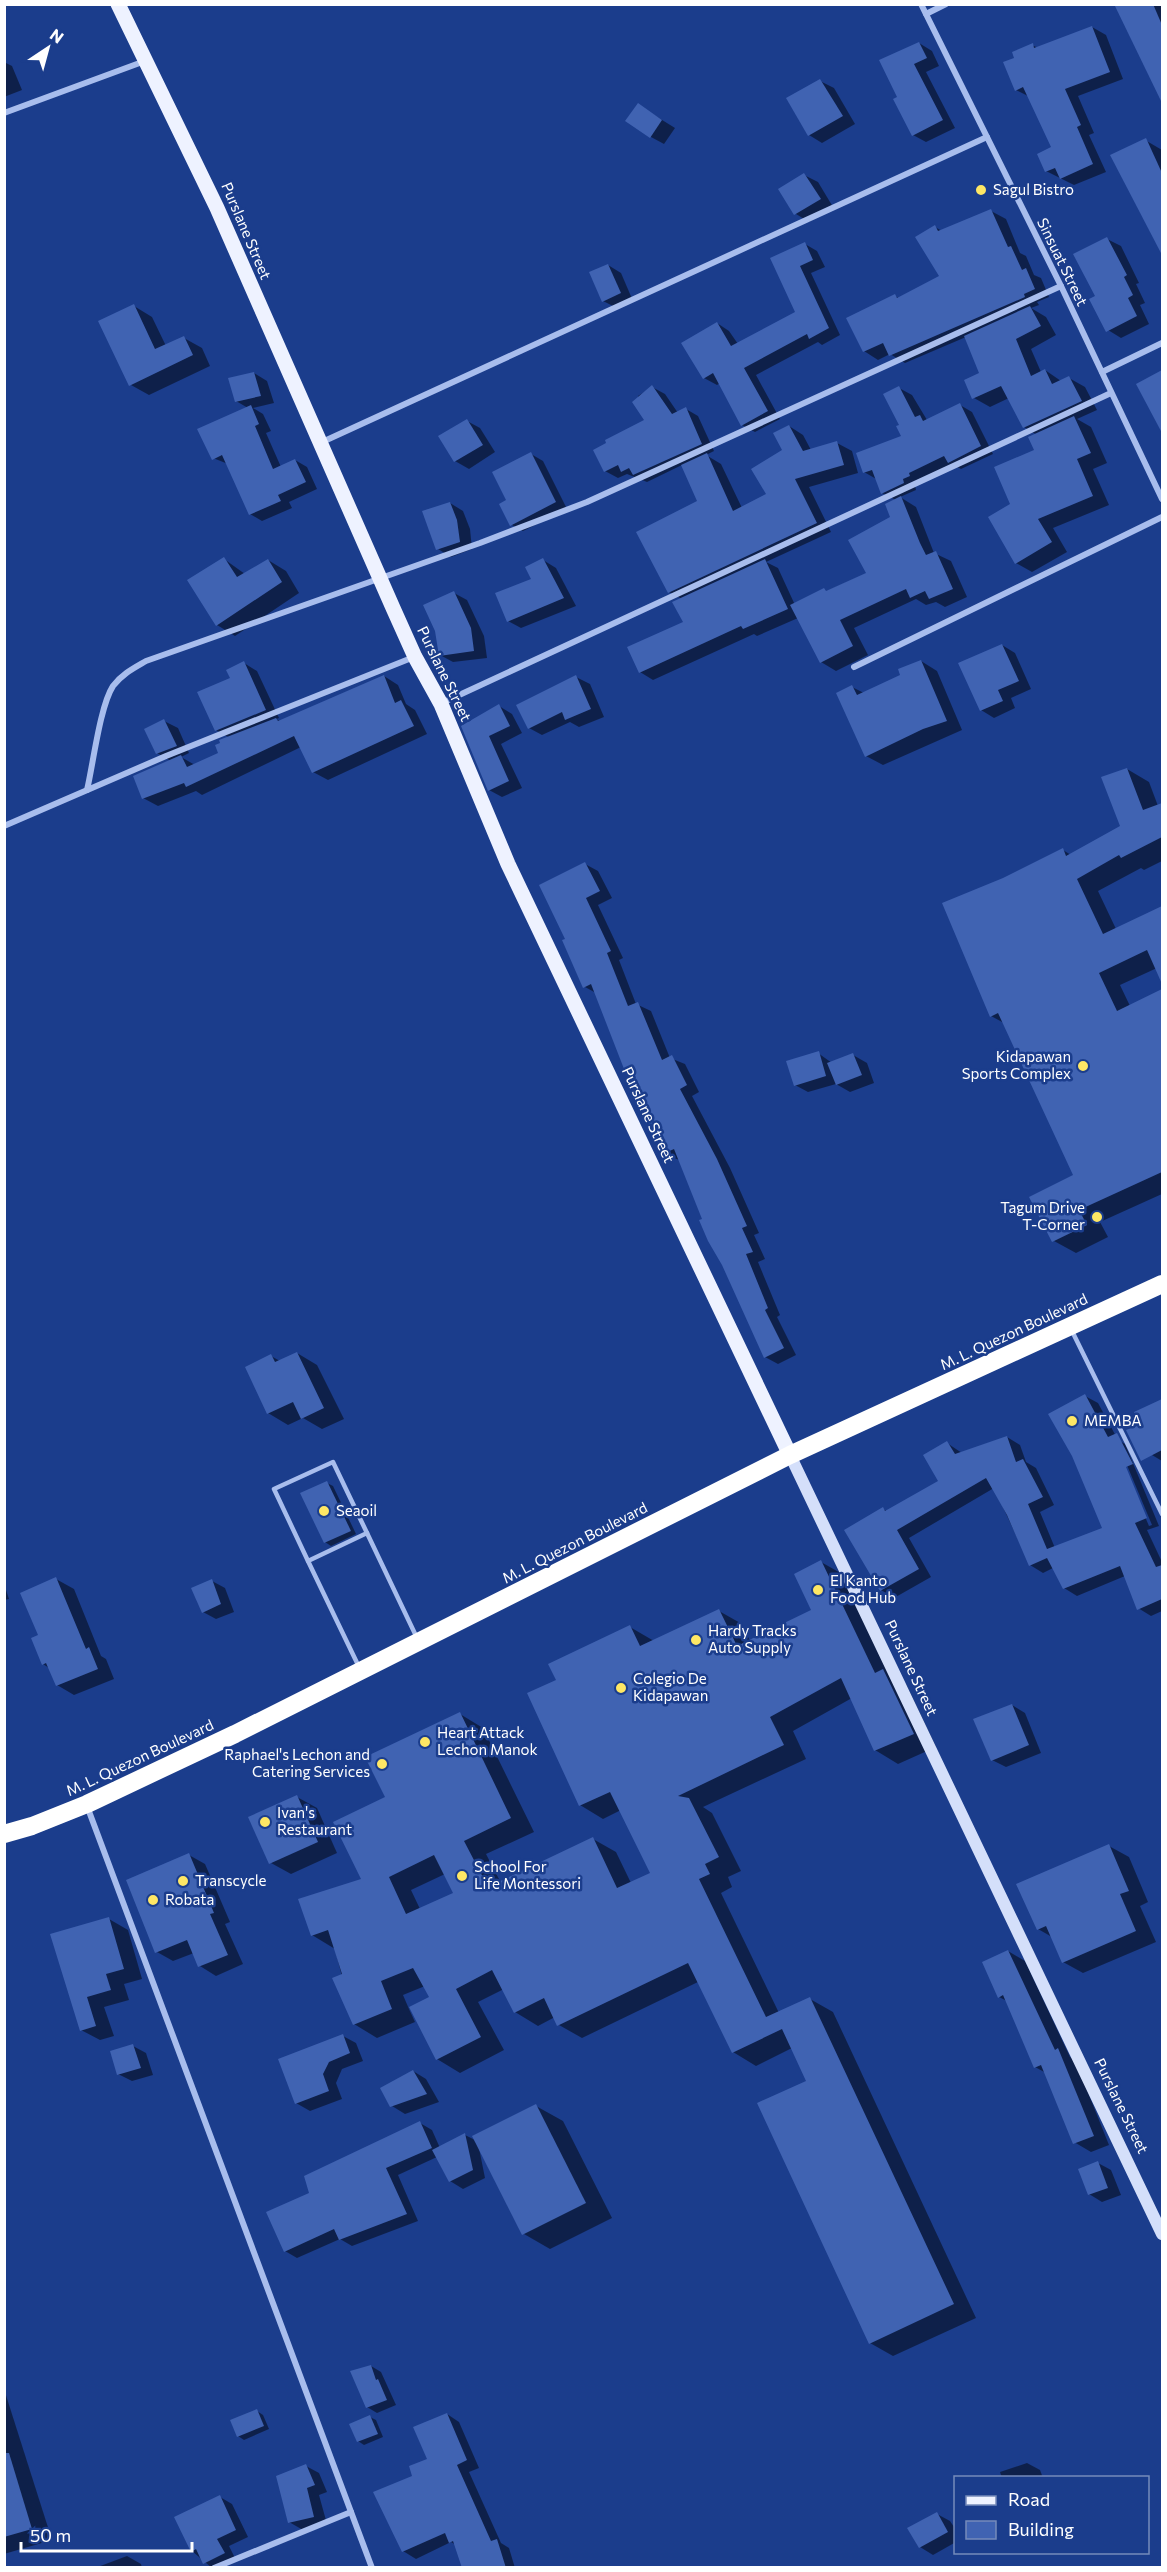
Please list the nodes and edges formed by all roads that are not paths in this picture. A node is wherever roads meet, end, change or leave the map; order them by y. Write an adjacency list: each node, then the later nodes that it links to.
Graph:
1 (118, 4): 5 (main road, Purslane Street)
2 (921, 4): 4 (street, Sinsuat Street)
3 (946, 4): 4 (street)
4 (926, 14): 7 (street, Sinsuat Street)
5 (145, 61): 6 (street); 12 (main road, Purslane Street)
6 (4, 113)
7 (987, 137): 8 (street, Sinsuat Street); 12 (street)
8 (1061, 285): 10 (street, Sinsuat Street); 15 (street)
9 (1162, 343): 10 (street)
10 (1102, 372): 11 (street, Sinsuat Street)
11 (1111, 393): 13 (street, Sinsuat Street); 18 (street)
12 (320, 443): 15 (main road, Purslane Street)
13 (1162, 499)
14 (1162, 517): 17 (street)
15 (381, 578): 16 (main road, Purslane Street); 19 (street)
16 (415, 657): 18 (main road, Purslane Street); 19 (street)
17 (854, 667)
18 (441, 704): 23 (main road, Purslane Street)
19 (87, 790): 20 (street)
20 (4, 826)
21 (1162, 1284): 22 (highway, M. L. Quezon Boulevard)
22 (1070, 1326): 23 (highway, M. L. Quezon Boulevard); 24 (lane)
23 (790, 1455): 27 (highway, M. L. Quezon Boulevard); 31 (street, Purslane Street)
24 (1162, 1514)
25 (367, 1533): 26 (lane); 26 (lane); 27 (lane)
26 (308, 1561): 28 (lane)
27 (419, 1642): 28 (highway, M. L. Quezon Boulevard)
28 (360, 1670): 29 (highway, M. L. Quezon Boulevard)
29 (87, 1804): 30 (highway, M. L. Quezon Boulevard); 32 (street)
30 (4, 1834)
31 (1162, 2234)
32 (351, 2512): 33 (street); 34 (street)
33 (214, 2568)
34 (372, 2568)

